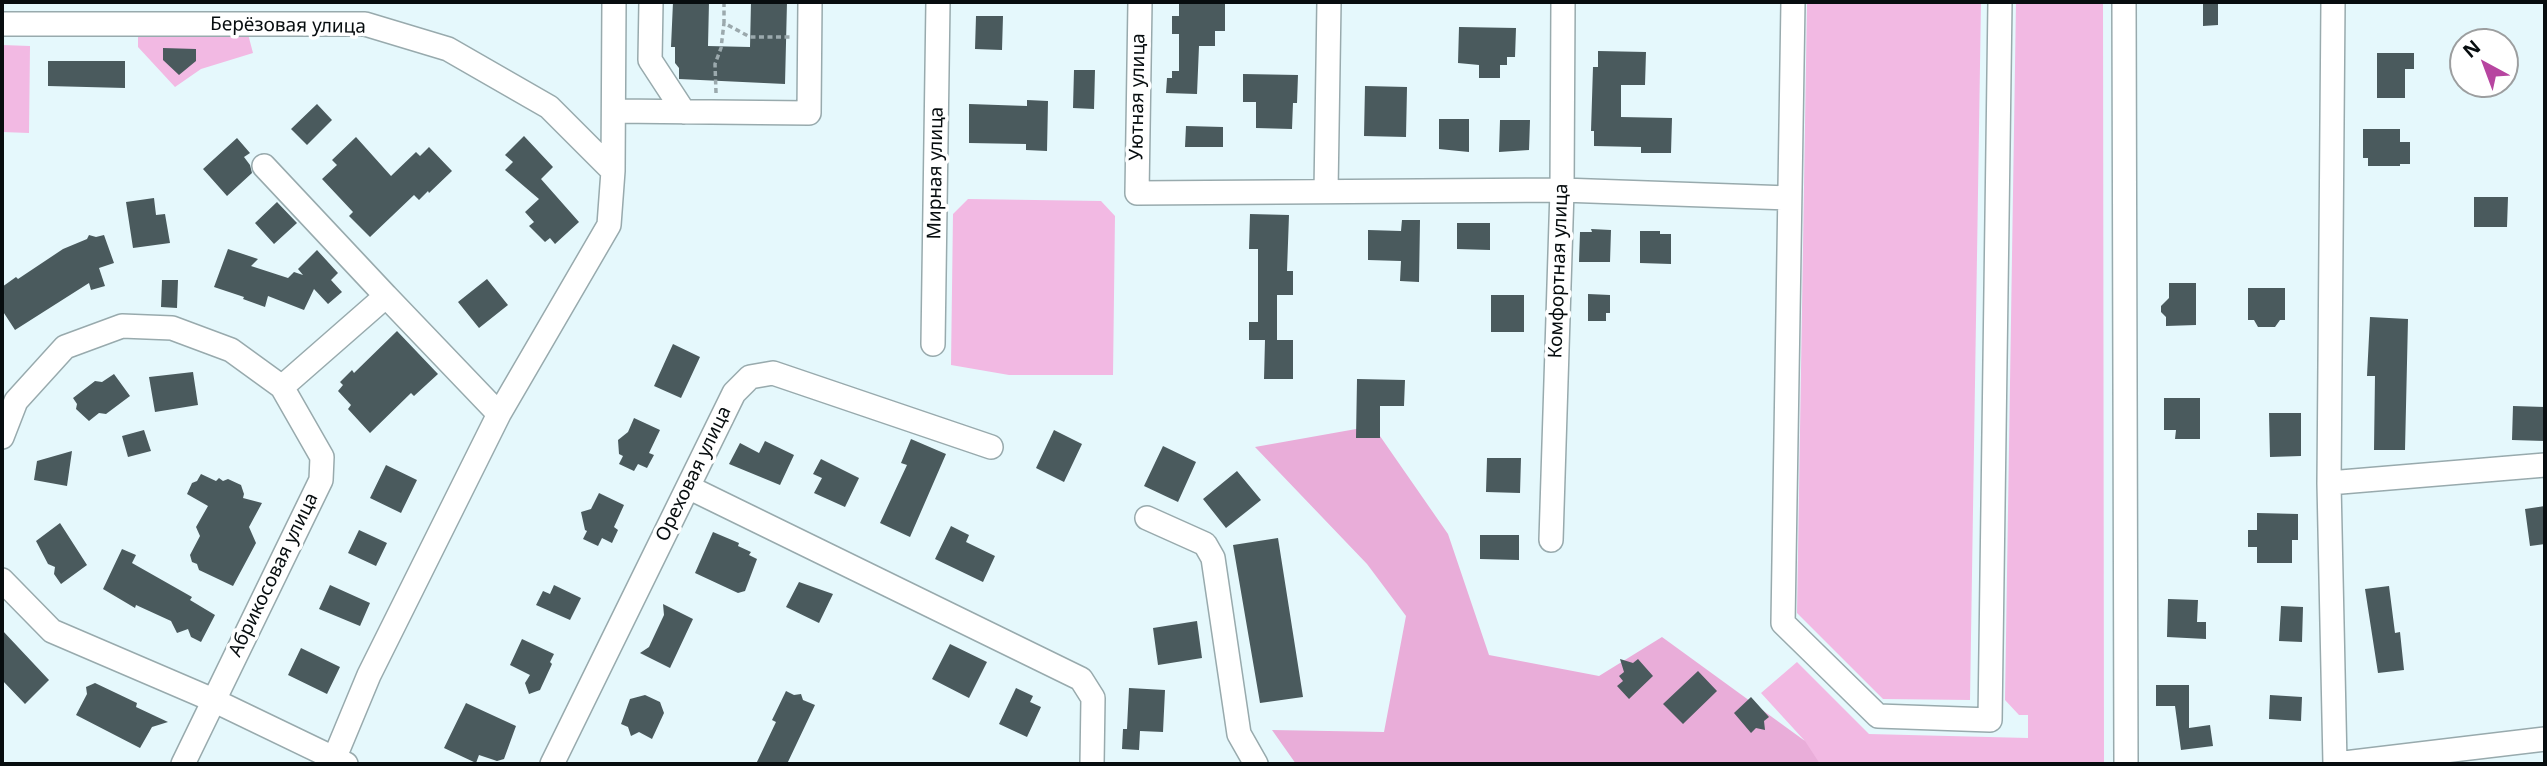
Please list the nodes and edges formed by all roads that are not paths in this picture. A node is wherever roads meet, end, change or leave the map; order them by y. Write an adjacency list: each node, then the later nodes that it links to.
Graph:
1 (614, 2): 13 (street)
2 (651, 2): 14 (street)
3 (810, 2): 14 (street)
4 (938, 2): 21 (street, Мирная улица)
5 (1140, 2): 18 (street, Уютная улица)
6 (1329, 2): 18 (street)
7 (1563, 2): 17 (street, Комфортная улица)
8 (1793, 2): 19 (street)
9 (2000, 2): 19 (street)
10 (2124, 2): 40 (street)
11 (2333, 2): 28 (street)
12 (2, 24): 16 (street, Берёзовая улица)
13 (614, 111): 14 (street); 16 (street)
14 (684, 112)
15 (264, 166): 20 (street)
16 (613, 171): 24 (street)
17 (1562, 190): 18 (street); 19 (street); 31 (street, Комфортная улица)
18 (1326, 191)
19 (1789, 198)
20 (386, 296): 22 (street); 24 (street)
21 (933, 344)
22 (282, 387): 23 (street, Абрикосовая улица); 33 (street, Абрикосовая улица)
23 (9, 396): 25 (street, Абрикосовая улица)
24 (499, 414): 35 (street)
25 (2, 437)
26 (990, 447): 29 (street, Ореховая улица)
27 (2545, 465): 28 (street)
28 (2329, 483): 41 (street)
29 (688, 487): 37 (street, Ореховая улица); 38 (street)
30 (1147, 517): 39 (street)
31 (1550, 540)
32 (2, 580): 33 (street)
33 (213, 700): 35 (street); 36 (street, Абрикосовая улица)
34 (2545, 739): 41 (street)
35 (338, 762)
36 (183, 764)
37 (552, 764)
38 (1092, 764)
39 (1255, 764)
40 (2126, 764)
41 (2336, 764)

